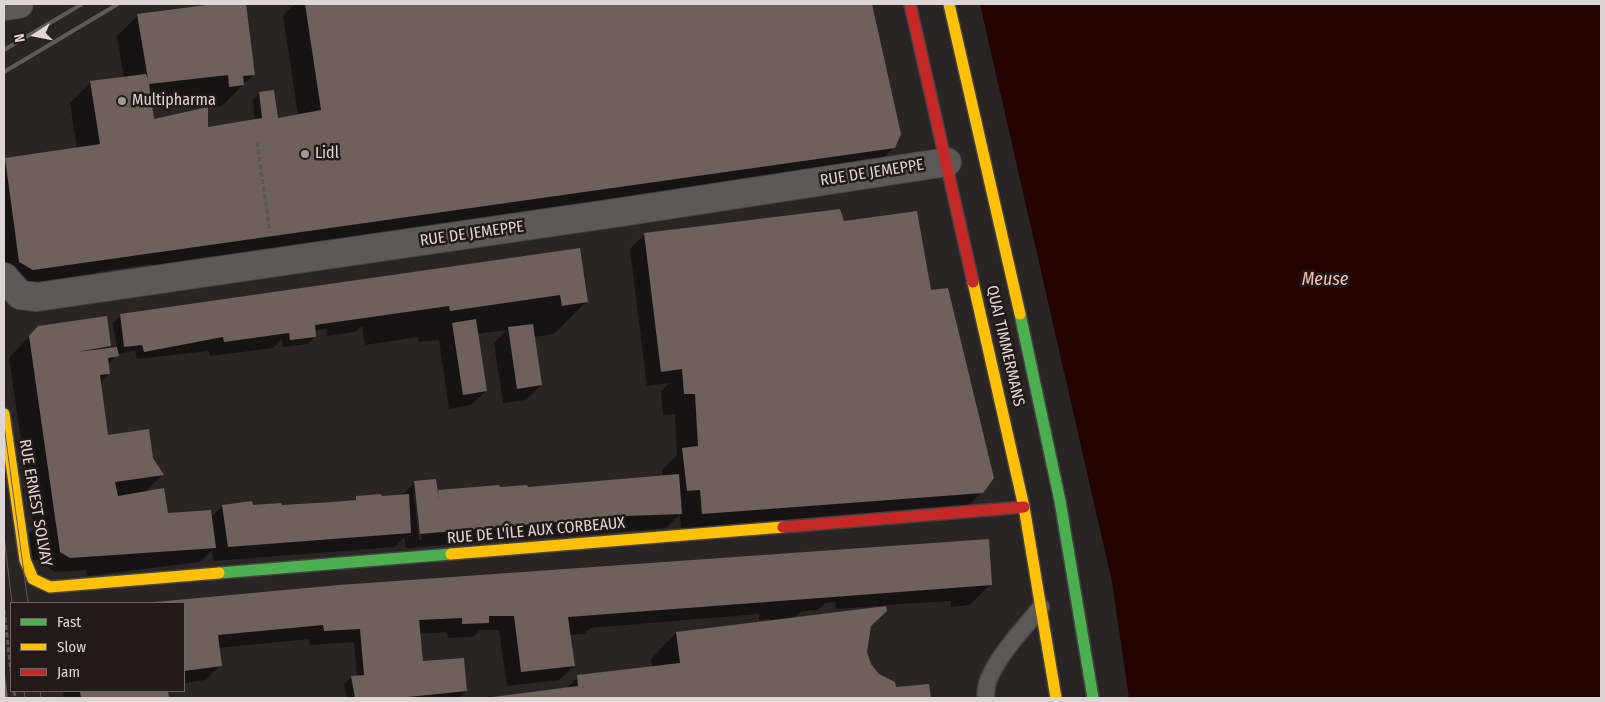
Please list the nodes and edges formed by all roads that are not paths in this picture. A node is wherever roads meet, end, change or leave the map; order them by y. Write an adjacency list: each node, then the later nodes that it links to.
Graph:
1 (19, 4): 4 (street)
2 (910, 4): 5 (main road, QUAI TIMMERMANS)
3 (948, 4): 13 (main road, QUAI TIMMERMANS)
4 (4, 6)
5 (947, 162): 6 (street, RUE DE JEMEPPE); 8 (main road, QUAI TIMMERMANS)
6 (4, 277)
7 (4, 414): 9 (main road, RUE ERNEST SOLVAY)
8 (1024, 507): 9 (main road, RUE DE L'ÎLE AUX CORBEAUX); 10 (main road, QUAI TIMMERMANS)
9 (50, 587)
10 (1041, 607): 11 (lane); 12 (main road, QUAI TIMMERMANS)
11 (986, 698)
12 (1056, 698)
13 (1094, 698)

